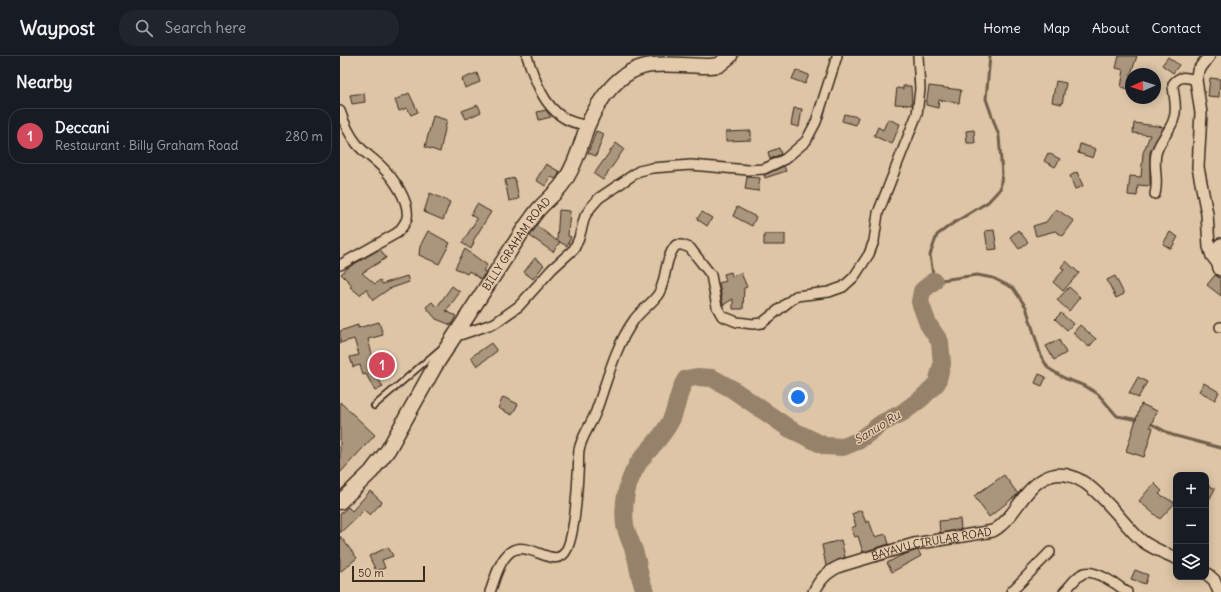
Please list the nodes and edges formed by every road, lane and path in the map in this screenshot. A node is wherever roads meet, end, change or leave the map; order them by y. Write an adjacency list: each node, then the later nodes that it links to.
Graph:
1 (527, 56): 8 (street)
2 (730, 56): 8 (main road, BILLY GRAHAM ROAD)
3 (837, 56): 13 (street)
4 (918, 56): 19 (street)
5 (1209, 56): 6 (street)
6 (1196, 80): 9 (street); 12 (street)
7 (340, 111): 11 (street)
8 (588, 125): 13 (main road, BILLY GRAHAM ROAD)
9 (1155, 194)
10 (1221, 246): 12 (highway)
11 (340, 265)
12 (1221, 268)
13 (454, 338): 14 (lane); 15 (main road, BILLY GRAHAM ROAD)
14 (374, 406)
15 (340, 502)
16 (1050, 552): 21 (street)
17 (1173, 556): 20 (street, BAYAVU CIRULAR ROAD)
18 (1209, 576): 24 (street)
19 (490, 592)
20 (814, 592)
21 (1011, 592)
22 (1064, 592): 23 (street)
23 (1127, 592)
24 (1219, 592)

